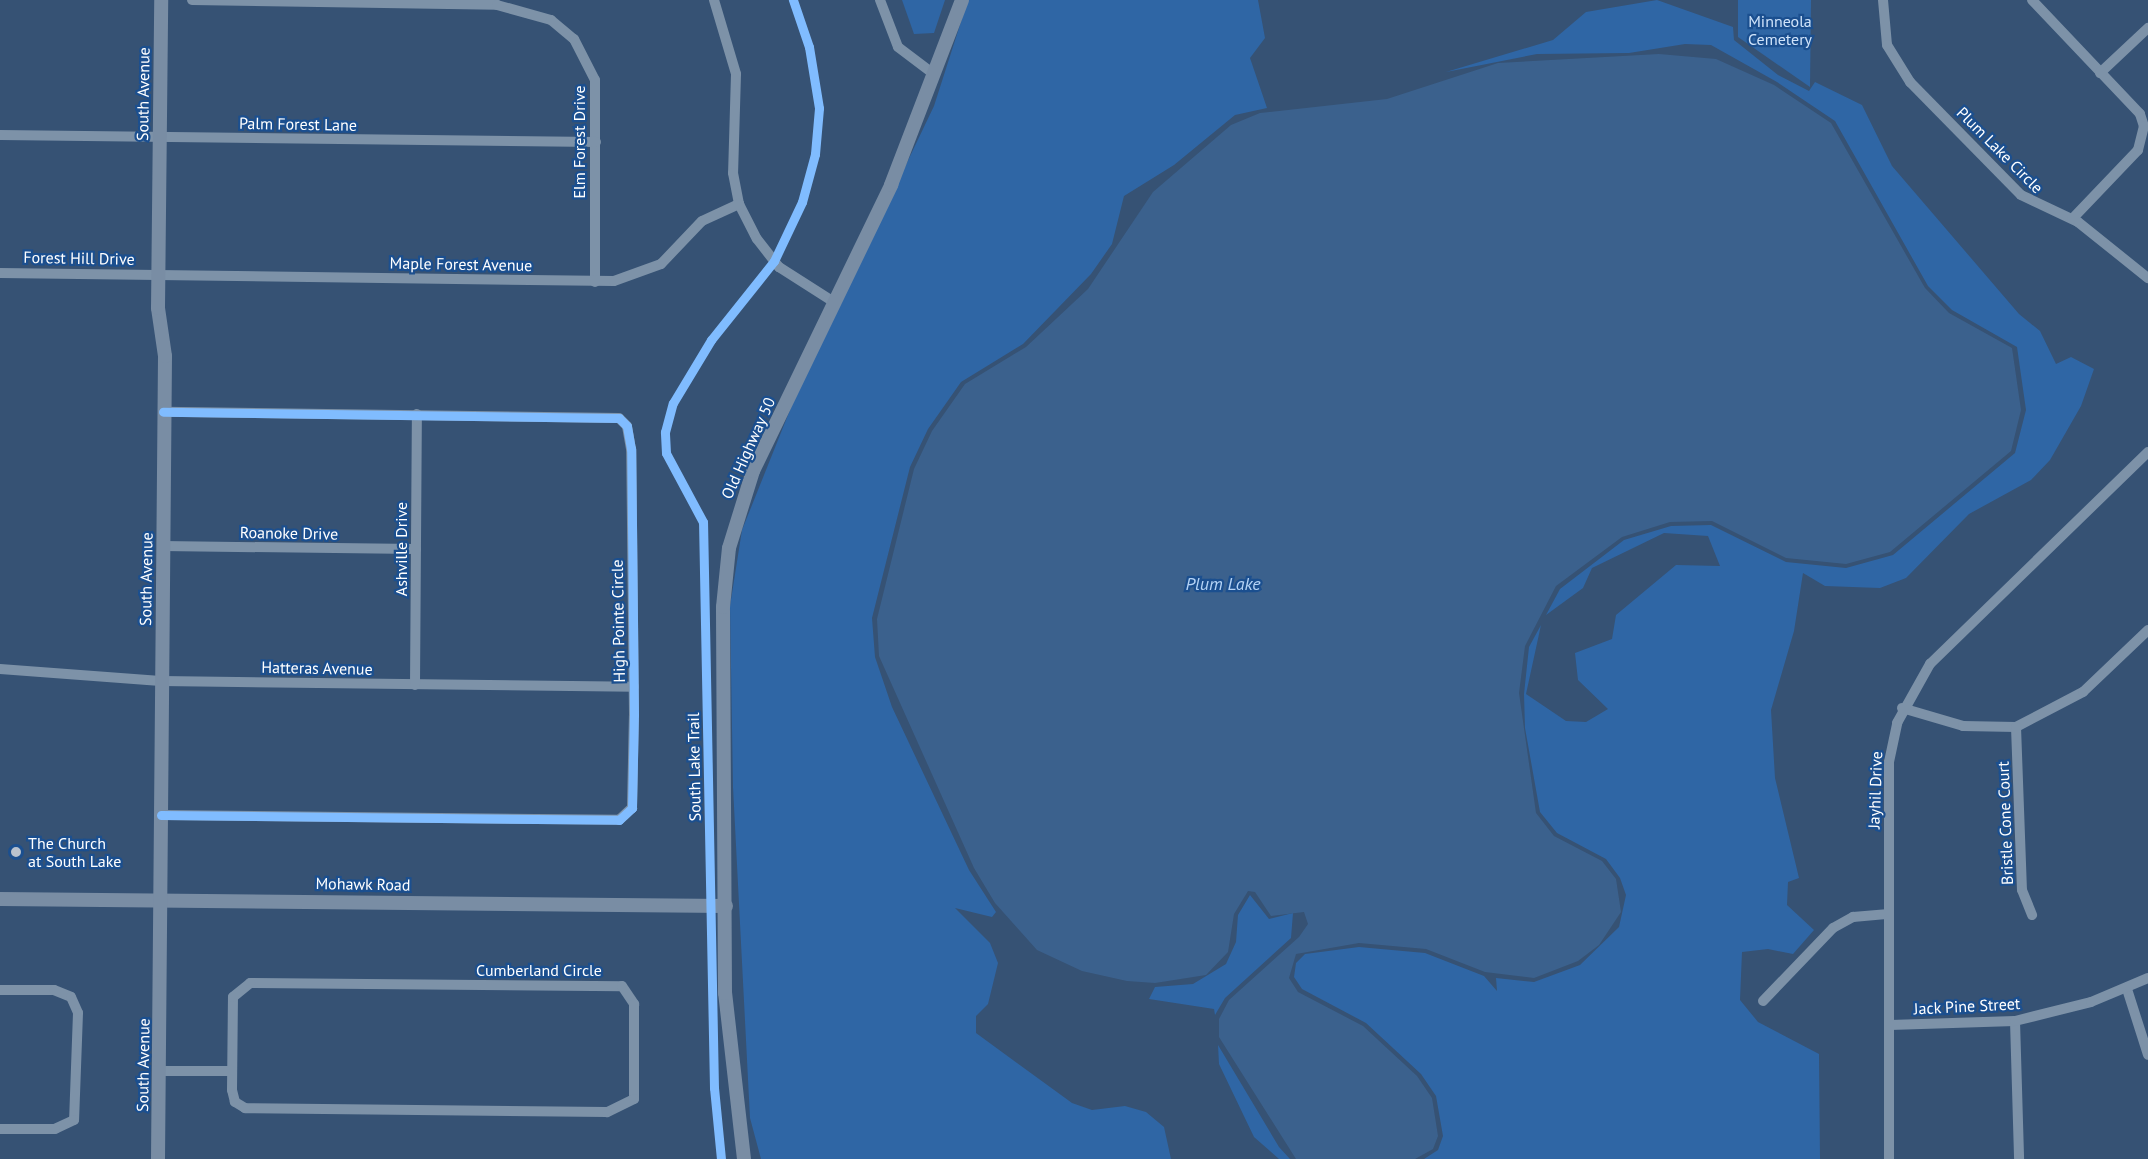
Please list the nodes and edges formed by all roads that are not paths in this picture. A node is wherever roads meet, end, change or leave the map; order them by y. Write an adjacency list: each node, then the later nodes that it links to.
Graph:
1 (161, 0): 12 (street, South Avenue)
2 (192, 0): 13 (street, Elm Forest Drive)
3 (714, 0): 14 (street)
4 (880, 0): 10 (street)
5 (962, 0): 10 (street, Old Highway 50)
6 (1883, 0): 15 (street, Plum Lake Circle)
7 (2032, 0): 9 (street)
8 (2148, 28): 9 (street)
9 (2100, 73): 15 (street)
10 (935, 75): 20 (street, Old Highway 50)
11 (0, 135): 12 (street, Palm Forest Lane)
12 (159, 137): 13 (street, Palm Forest Lane); 17 (street, South Avenue)
13 (596, 142): 19 (street, Elm Forest Drive)
14 (739, 204): 19 (street, Maple Forest Avenue); 20 (street)
15 (2072, 219): 18 (street, Plum Lake Circle)
16 (0, 273): 17 (street, Forest Hill Drive)
17 (158, 274): 19 (street, Maple Forest Avenue); 21 (street, South Avenue)
18 (2148, 278)
19 (594, 282)
20 (834, 303): 36 (street, Old Highway 50)
21 (164, 412): 22 (street, High Pointe Circle); 24 (street, South Avenue)
22 (417, 414): 25 (street, Ashville Drive); 30 (street, High Pointe Circle)
23 (2148, 452): 31 (street, Jayhil Drive)
24 (162, 546): 25 (street, Roanoke Drive); 28 (street, South Avenue)
25 (416, 549): 29 (street, Ashville Drive)
26 (2148, 630): 32 (street)
27 (0, 669): 28 (street, Hatteras Avenue)
28 (161, 681): 29 (street, Hatteras Avenue); 33 (street, South Avenue)
29 (416, 685): 30 (street, Hatteras Avenue)
30 (634, 687): 33 (street, High Pointe Circle)
31 (1902, 708): 32 (street); 37 (street, Jayhil Drive)
32 (2016, 727): 38 (street, Bristle Cone Court)
33 (161, 815): 35 (street, South Avenue)
34 (0, 899): 35 (street, Mohawk Road)
35 (161, 900): 36 (street, Mohawk Road); 46 (street, South Avenue)
36 (726, 906): 50 (street, Old Highway 50)
37 (1889, 915): 42 (street); 44 (street, Jayhil Drive)
38 (2032, 915)
39 (2148, 978): 40 (street, Jack Pine Street)
40 (2127, 989): 43 (street, Jack Pine Street); 45 (street)
41 (0, 990): 48 (street)
42 (1763, 1001)
43 (2015, 1021): 44 (street, Jack Pine Street); 52 (street)
44 (1890, 1025): 51 (street, Jayhil Drive)
45 (2148, 1055)
46 (159, 1071): 47 (street); 49 (street, South Avenue)
47 (232, 1071): 47 (street, Cumberland Circle)
48 (0, 1129)
49 (158, 1159)
50 (744, 1159)
51 (1889, 1159)
52 (2019, 1159)

